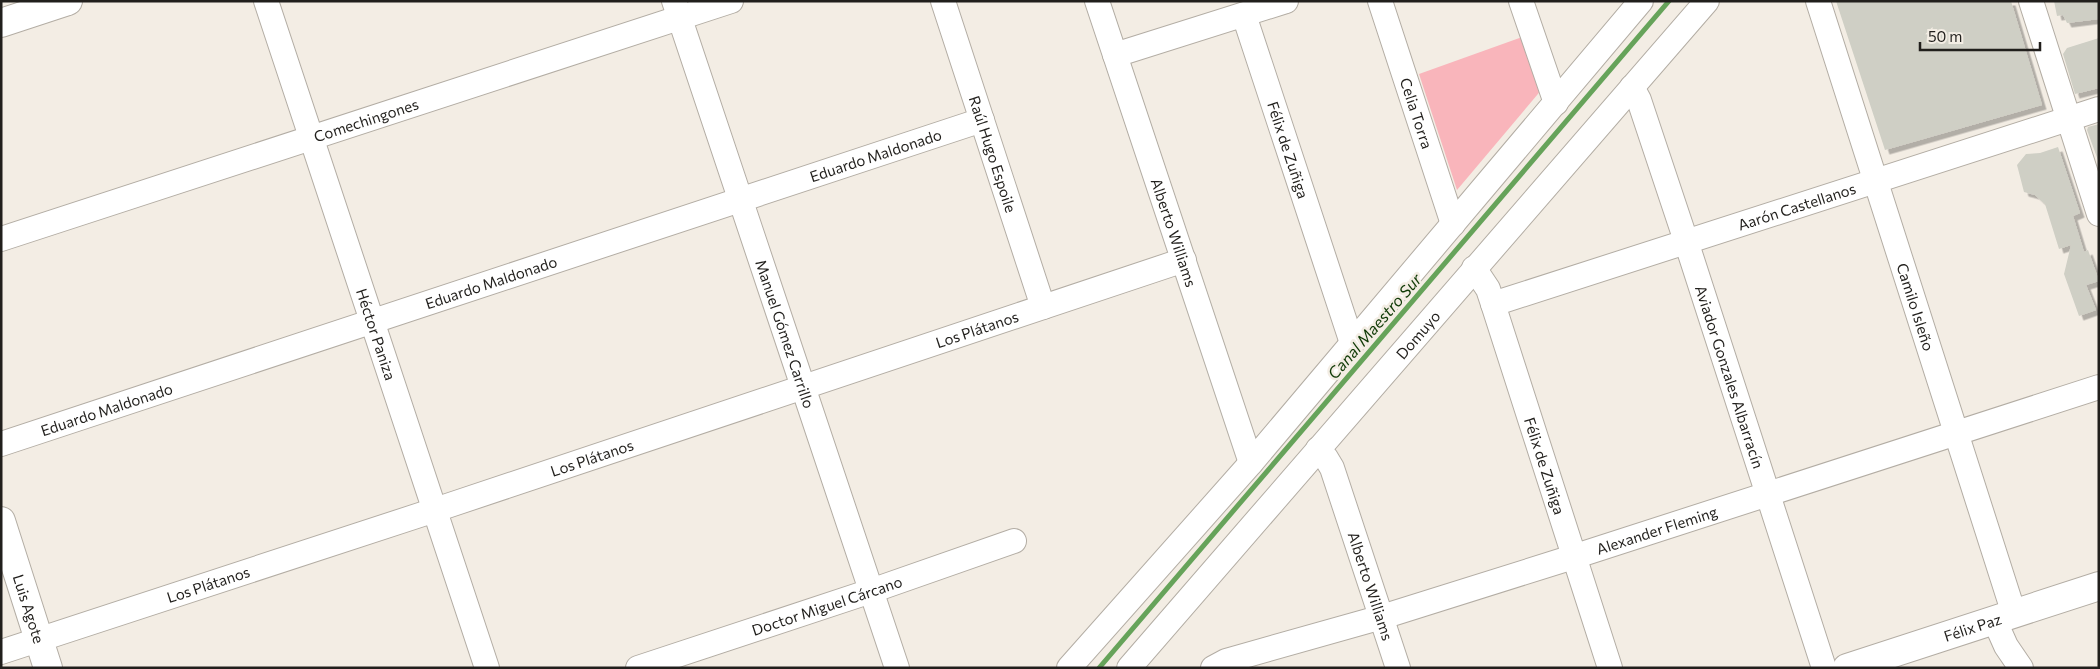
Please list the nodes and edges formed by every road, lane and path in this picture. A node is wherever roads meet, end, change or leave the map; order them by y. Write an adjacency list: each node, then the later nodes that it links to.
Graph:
1 (68, 1): 15 (main road)
2 (266, 1): 22 (street, Héctor Paniza)
3 (731, 1): 13 (street, Comechingones)
4 (943, 1): 21 (street, Raúl Hugo Espoile)
5 (1097, 1): 16 (street, Alberto Williams)
6 (1286, 1): 14 (street)
7 (1380, 1): 26 (street, Celia Torra)
8 (1521, 1): 18 (street)
9 (1641, 1): 18 (street)
10 (1707, 1): 17 (street, Domuyo)
11 (1818, 1): 23 (street, Camilo Isleño)
12 (2031, 1): 20 (street)
13 (677, 10): 22 (street, Comechingones); 24 (street, Manuel Gómez Carrillo)
14 (1244, 15): 16 (street); 34 (street, Félix de Zuñiga)
15 (1, 23)
16 (1115, 55): 29 (street, Alberto Williams)
17 (1632, 87): 28 (street, Aviador Gonzales Albarracín); 30 (street, Domuyo)
18 (1556, 103): 26 (street)
19 (2099, 108): 20 (street, Aarón Castellanos)
20 (2068, 118): 23 (street, Aarón Castellanos); 25 (street)
21 (982, 120): 24 (street, Eduardo Maldonado); 32 (street, Raúl Hugo Espoile)
22 (312, 138): 27 (street, Comechingones); 33 (street, Héctor Paniza)
23 (1874, 180): 28 (street, Aarón Castellanos); 37 (street, Camilo Isleño)
24 (740, 200): 33 (street, Eduardo Maldonado); 36 (street, Manuel Gómez Carrillo)
25 (2099, 214)
26 (1453, 224): 34 (street)
27 (1, 239)
28 (1686, 241): 31 (street, Aarón Castellanos); 41 (street, Aviador Gonzales Albarracín)
29 (1184, 260): 32 (street, Los Plátanos); 40 (street, Alberto Williams)
30 (1474, 268): 31 (street, Félix de Zuñiga); 39 (street, Domuyo)
31 (1494, 304): 45 (street, Félix de Zuñiga)
32 (1043, 307): 36 (street, Los Plátanos)
33 (372, 321): 38 (street, Eduardo Maldonado); 42 (street, Héctor Paniza)
34 (1352, 343): 40 (street)
35 (2099, 387): 37 (street, Alexander Fleming)
36 (803, 388): 42 (street, Los Plátanos); 47 (street, Manuel Gómez Carrillo)
37 (1956, 432): 41 (street, Alexander Fleming); 48 (street, Camilo Isleño)
38 (1, 444)
39 (1318, 449): 49 (street, Alberto Williams); 58 (street, Domuyo)
40 (1251, 463): 57 (street)
41 (1769, 494): 45 (street, Alexander Fleming); 61 (street, Aviador Gonzales Albarracín)
42 (435, 510): 50 (street, Los Plátanos); 54 (street, Héctor Paniza)
43 (1, 521): 50 (main road, Luis Agote)
44 (1014, 541): 47 (street, Doctor Miguel Cárcano)
45 (1573, 557): 49 (street, Alexander Fleming); 60 (street, Félix de Zuñiga)
46 (2099, 586): 48 (main road, Félix Paz)
47 (871, 591): 55 (street, Doctor Miguel Cárcano); 56 (street, Manuel Gómez Carrillo)
48 (2004, 616): 62 (main road, Félix Paz); 63 (street, Camilo Isleño)
49 (1382, 617): 52 (street, Alexander Fleming); 59 (street, Alberto Williams)
50 (39, 639): 51 (street, Los Plátanos); 53 (main road, Luis Agote)
51 (1, 652)
52 (1217, 667)
53 (48, 668)
54 (487, 668)
55 (638, 668)
56 (897, 668)
57 (1069, 668)
58 (1129, 668)
59 (1398, 668)
60 (1610, 668)
61 (1824, 668)
62 (1847, 668)
63 (2021, 668)

